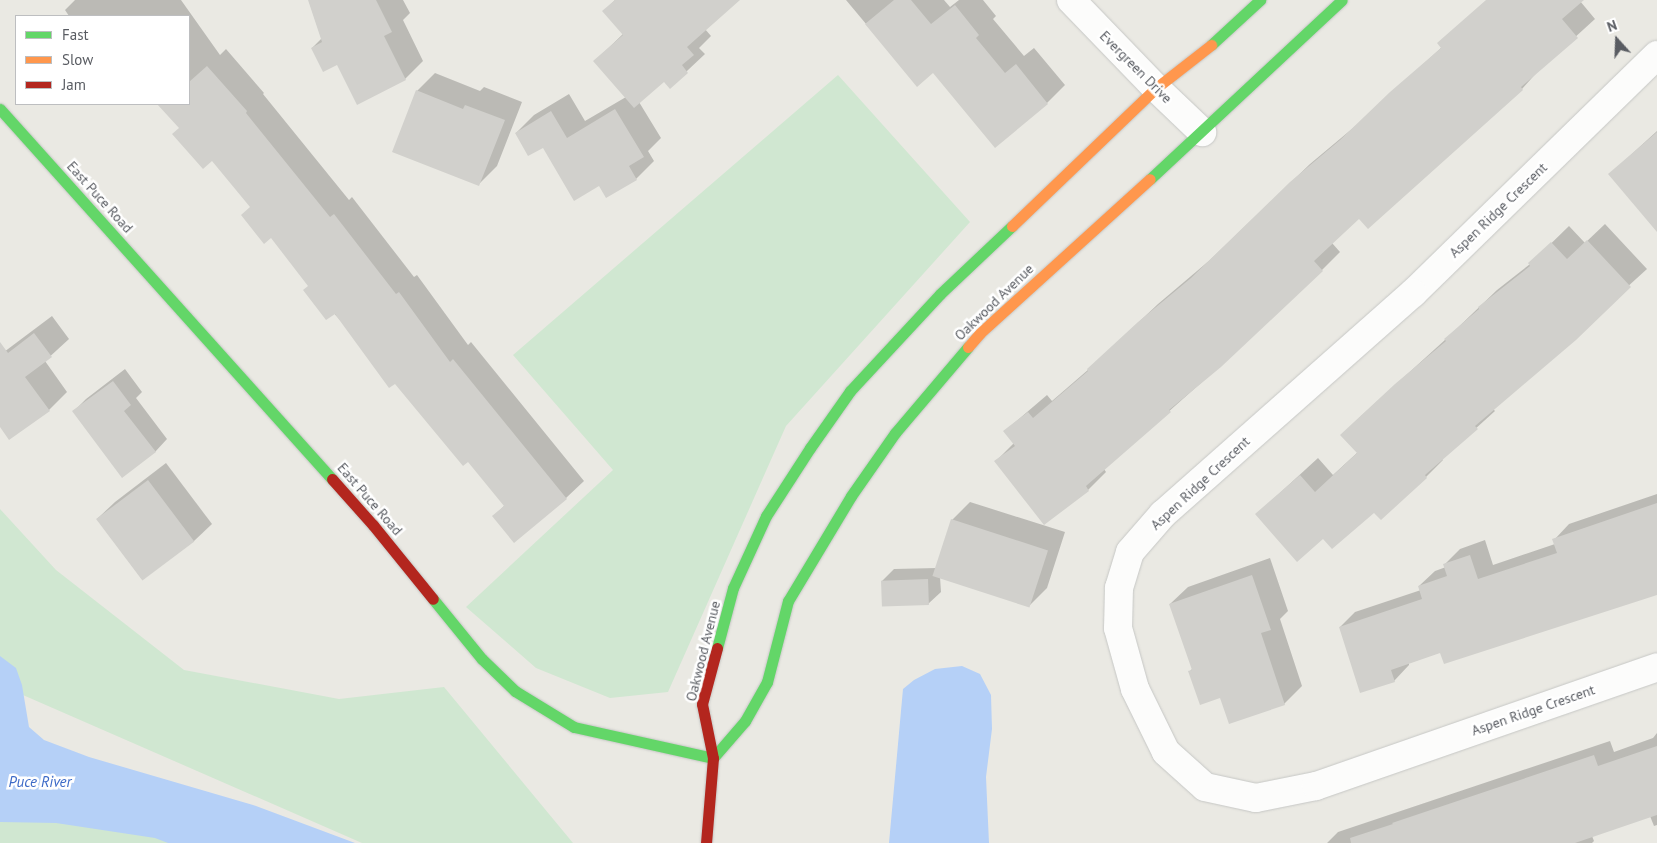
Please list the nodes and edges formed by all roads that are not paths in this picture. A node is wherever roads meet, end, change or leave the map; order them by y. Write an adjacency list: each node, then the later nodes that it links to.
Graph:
1 (1071, 0): 5 (street, Evergreen Drive)
2 (1260, 0): 5 (street, Oakwood Avenue)
3 (1342, 0): 7 (street, Oakwood Avenue)
4 (1657, 55): 8 (street, Aspen Ridge Crescent)
5 (1156, 88): 7 (street, Evergreen Drive); 9 (street, Oakwood Avenue)
6 (0, 109): 9 (street, East Puce Road)
7 (1202, 132): 9 (street, Oakwood Avenue)
8 (1657, 666)
9 (713, 758): 10 (street)
10 (706, 843)

